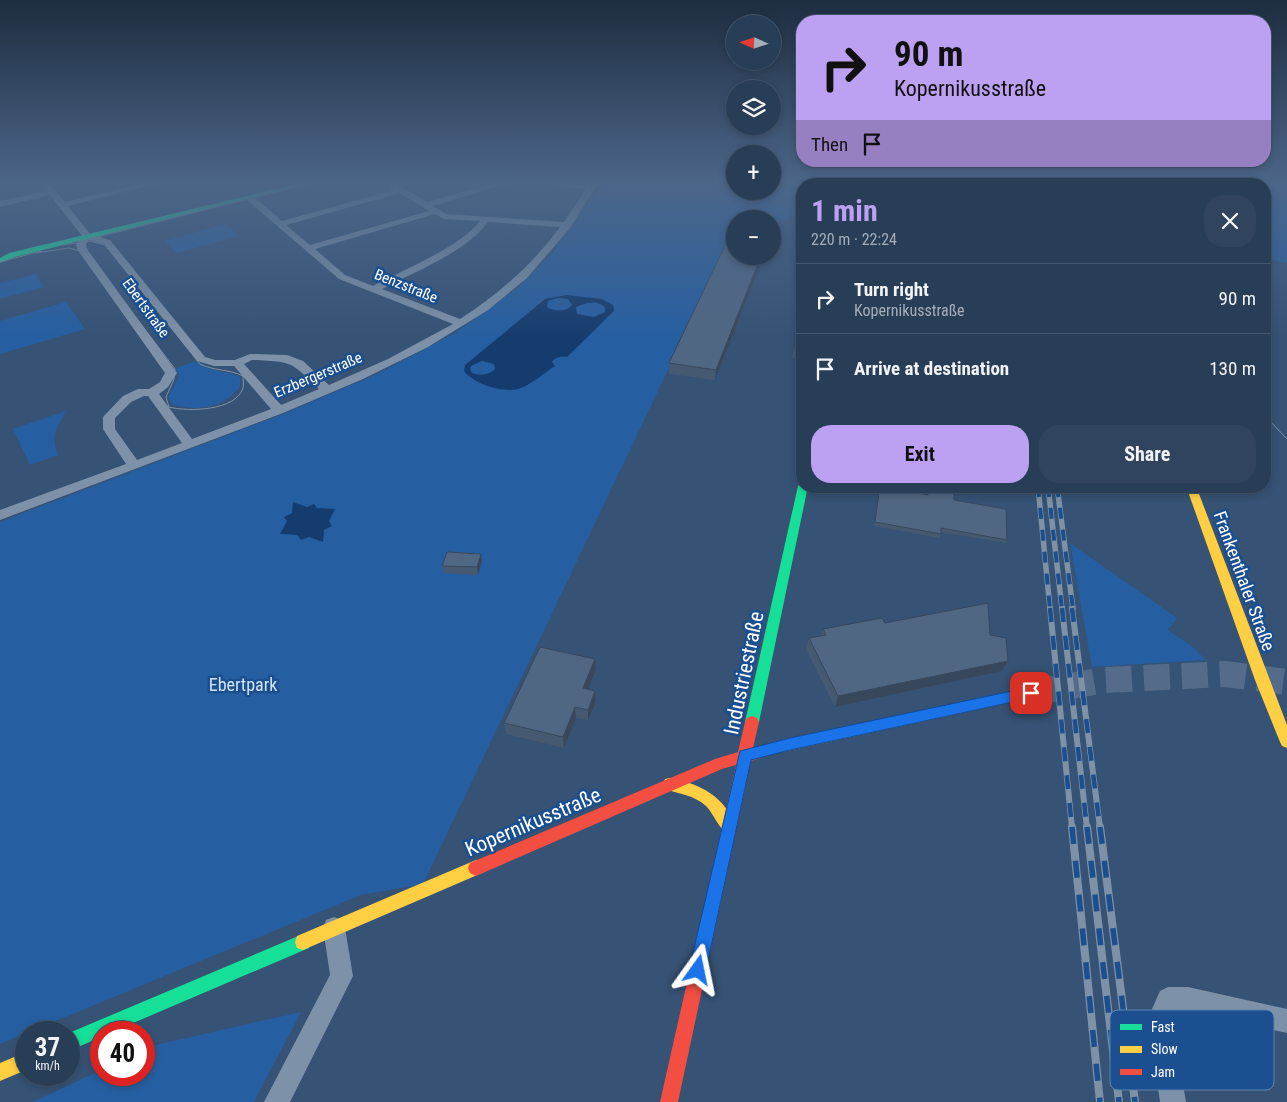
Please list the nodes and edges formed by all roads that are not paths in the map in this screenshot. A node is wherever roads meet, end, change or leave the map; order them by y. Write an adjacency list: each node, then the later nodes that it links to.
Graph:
1 (81, 235): 9 (street)
2 (100, 235): 9 (street)
3 (114, 235): 8 (street)
4 (293, 235): 10 (street, Benzstraße)
5 (351, 235): 10 (street)
6 (472, 235): 12 (street)
7 (560, 235): 13 (street, Erzbergerstraße)
8 (101, 239): 9 (street); 14 (street, Ebertstraße)
9 (84, 240): 11 (street); 16 (street, Ebertstraße)
10 (308, 248): 12 (street, Benzstraße)
11 (0, 261)
12 (373, 290): 13 (street, Benzstraße)
13 (460, 323): 15 (street, Erzbergerstraße)
14 (237, 363): 15 (street, Ebertstraße); 17 (street)
15 (327, 390): 17 (street, Erzbergerstraße)
16 (152, 393): 18 (street); 19 (street)
17 (278, 410): 18 (street, Erzbergerstraße)
18 (189, 444): 19 (street, Erzbergerstraße)
19 (134, 465): 22 (street, Erzbergerstraße)
20 (801, 493): 25 (street, Industriestraße)
21 (1194, 493): 24 (street, Frankenthaler Straße)
22 (0, 516)
23 (1031, 693): 25 (street, Kopernikusstraße)
24 (1287, 742)
25 (745, 756): 26 (street, Kopernikusstraße); 27 (street, Industriestraße)
26 (670, 784): 27 (street); 28 (street, Kopernikusstraße)
27 (729, 827): 37 (street, Industriestraße)
28 (334, 928): 33 (street, Kopernikusstraße); 36 (street)
29 (1163, 1010): 30 (street)
30 (1240, 1010)
31 (1274, 1017): 32 (street)
32 (1287, 1020)
33 (80, 1037)
34 (15, 1066): 35 (street)
35 (0, 1072)
36 (278, 1102)
37 (669, 1102)

